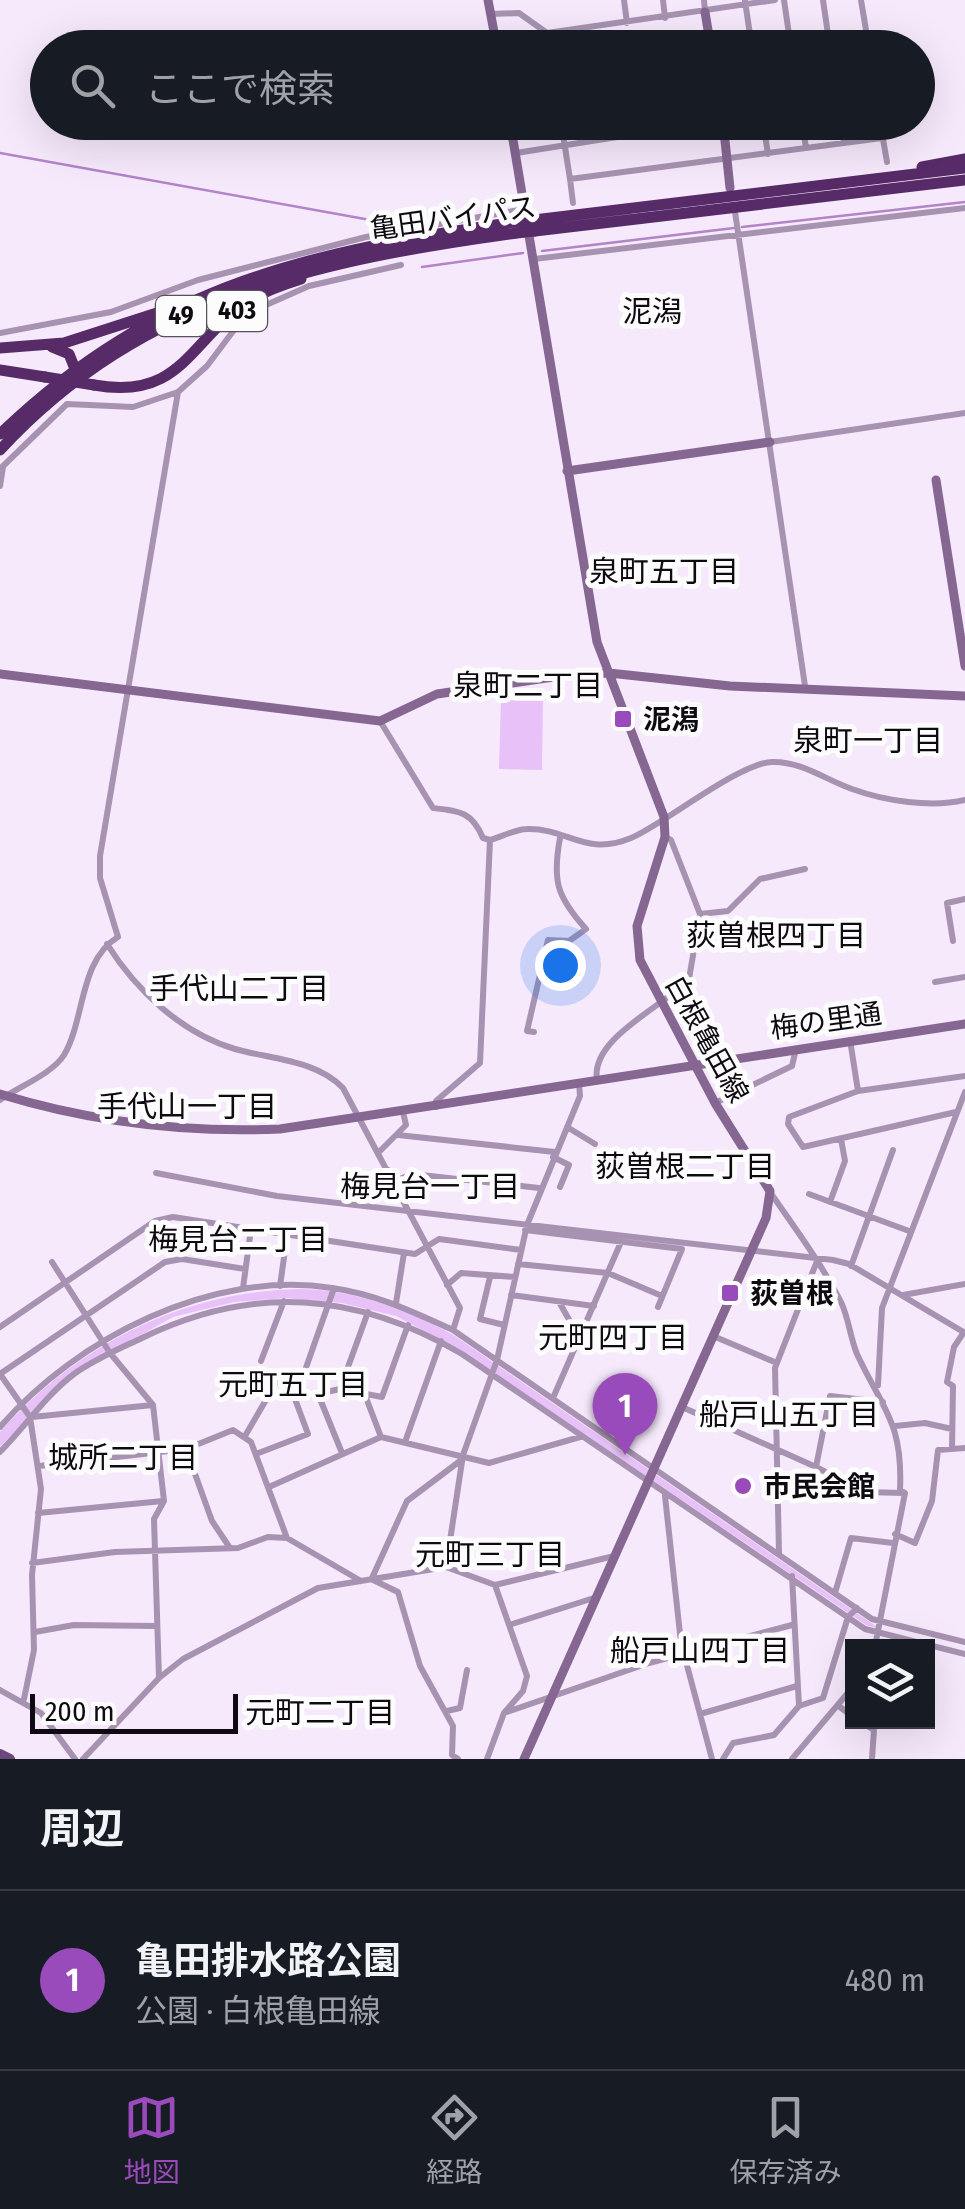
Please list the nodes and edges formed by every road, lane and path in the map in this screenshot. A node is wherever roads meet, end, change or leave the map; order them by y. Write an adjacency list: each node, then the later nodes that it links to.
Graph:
1 (488, 0): 11 (street)
2 (624, 0): 13 (street)
3 (663, 0): 12 (street)
4 (704, 0): 10 (street)
5 (776, 0): 9 (street)
6 (784, 0): 19 (street)
7 (823, 0): 20 (street)
8 (861, 0): 21 (street)
9 (745, 2): 10 (street); 18 (street)
10 (706, 12): 12 (street); 17 (street)
11 (491, 14): 14 (street); 15 (street)
12 (666, 18): 13 (street)
13 (627, 23): 16 (street)
14 (494, 30)
15 (542, 30)
16 (576, 30)
17 (708, 30)
18 (749, 30)
19 (788, 30)
20 (827, 30)
21 (865, 30)
22 (513, 140): 34 (street, 白根亀田線)
23 (563, 140): 32 (street)
24 (595, 140): 32 (street)
25 (725, 140): 37 (street)
26 (766, 140): 35 (street)
27 (805, 140): 33 (street)
28 (844, 140): 31 (street)
29 (867, 140): 31 (street)
30 (882, 140): 38 (street)
31 (844, 143): 33 (street)
32 (564, 145): 34 (street); 40 (street)
33 (806, 148): 35 (street)
34 (516, 153): 47 (street, 白根亀田線)
35 (768, 154): 37 (street)
36 (965, 159): 41 (highway)
37 (727, 160): 40 (street); 43 (street)
38 (887, 162)
39 (965, 168): 41 (highway, 亀田バイパス / 49)
40 (570, 179): 44 (street)
41 (850, 182): 47 (highway, 亀田バイパス / 49)
42 (965, 183): 47 (highway, 亀田バイパス / 49)
43 (730, 188)
44 (573, 203)
45 (965, 208): 48 (street)
46 (735, 212): 48 (street)
47 (528, 223): 49 (highway, 亀田バイパス / 49); 50 (street, 白根亀田線); 52 (highway, 亀田バイパス / 49); 53 (street)
48 (738, 230): 50 (street); 61 (street)
49 (396, 250): 56 (highway, 403, bridge); 57 (highway, 亀田バイパス / 49)
50 (534, 259): 64 (street, 白根亀田線)
51 (402, 264): 58 (street)
52 (166, 312): 54 (highway); 57 (highway, 亀田バイパス / 49)
53 (0, 332)
54 (42, 346): 55 (highway); 57 (highway)
55 (0, 348)
56 (0, 370)
57 (77, 374): 60 (highway, 亀田バイパス / 49); 62 (highway, 亀田バイパス / 49)
58 (178, 392): 63 (street); 71 (street)
59 (965, 413): 61 (street)
60 (0, 434)
61 (770, 442): 64 (street); 70 (street)
62 (0, 450)
63 (2, 467): 66 (street)
64 (567, 471): 68 (street, 白根亀田線)
65 (936, 480): 67 (street)
66 (0, 486)
67 (965, 666)
68 (609, 673): 70 (street); 73 (street); 75 (street, 白根亀田線)
69 (0, 674): 71 (street)
70 (806, 686): 72 (street)
71 (128, 688): 73 (street); 83 (street)
72 (965, 696)
73 (380, 721): 78 (street)
74 (965, 800): 75 (street)
75 (664, 817): 76 (street, 白根亀田線); 77 (street)
76 (665, 837): 81 (street); 86 (street, 白根亀田線)
77 (560, 838): 78 (street); 88 (street)
78 (490, 840): 99 (street)
79 (805, 868): 81 (street)
80 (965, 899): 82 (street)
81 (700, 914): 86 (street)
82 (953, 941)
83 (107, 944): 97 (street); 102 (street)
84 (965, 976): 85 (street)
85 (935, 982)
86 (662, 1002): 91 (street, 白根亀田線); 93 (street)
87 (965, 1024): 89 (street, 梅の里通)
88 (534, 1032)
89 (850, 1040): 90 (street, 梅の里通); 95 (street)
90 (796, 1048): 91 (street, 梅の里通); 98 (street)
91 (694, 1065): 93 (street, 梅の里通); 98 (street, 白根亀田線)
92 (965, 1076): 95 (street)
93 (596, 1080): 94 (street, 梅の里通)
94 (578, 1083): 99 (street, 梅の里通); 103 (street)
95 (858, 1091): 105 (street)
96 (964, 1094): 101 (street)
97 (2, 1097): 102 (street, 梅の里通)
98 (716, 1103): 115 (street, 白根亀田線)
99 (436, 1108): 100 (street, 梅の里通)
100 (403, 1112): 102 (street, 梅の里通); 104 (street)
101 (956, 1112): 105 (street); 123 (street)
102 (358, 1118): 108 (street)
103 (567, 1127): 106 (street); 109 (street)
104 (398, 1135): 108 (street); 109 (street)
105 (841, 1139): 117 (street)
106 (595, 1144)
107 (893, 1150): 120 (street)
108 (378, 1153): 110 (street)
109 (554, 1155): 113 (street); 114 (street)
110 (388, 1170): 112 (street); 118 (street)
111 (156, 1173): 118 (street)
112 (395, 1181): 113 (street); 119 (street)
113 (539, 1188): 121 (street)
114 (560, 1188)
115 (770, 1191): 128 (street); 130 (street)
116 (809, 1194): 117 (street)
117 (830, 1202): 120 (street)
118 (362, 1204): 119 (street)
119 (409, 1210): 121 (street); 126 (street)
120 (869, 1217): 123 (street); 133 (street)
121 (526, 1227): 125 (street); 127 (street); 128 (street)
122 (251, 1228): 124 (street); 134 (street); 138 (street)
123 (909, 1231): 144 (street)
124 (287, 1236): 129 (street); 141 (street)
125 (621, 1242): 135 (street); 147 (street)
126 (428, 1247): 127 (street); 129 (street); 139 (street)
127 (521, 1250): 132 (street)
128 (750, 1252): 130 (street); 161 (street)
129 (404, 1253): 151 (street)
130 (818, 1260): 133 (street); 168 (street); 170 (street)
131 (52, 1262): 138 (street)
132 (518, 1264): 135 (street); 137 (street)
133 (851, 1266): 144 (street)
134 (244, 1268): 142 (street); 155 (street)
135 (608, 1272): 147 (street); 152 (street)
136 (490, 1277): 137 (street); 139 (street); 157 (street)
137 (515, 1277): 146 (street)
138 (65, 1282): 155 (street); 158 (street)
139 (447, 1284): 159 (street)
140 (965, 1284): 145 (street)
141 (280, 1286): 142 (street); 143 (street)
142 (243, 1288): 164 (street)
143 (334, 1288): 150 (street); 151 (street)
144 (888, 1288): 145 (street); 170 (street)
145 (902, 1295): 160 (street)
146 (511, 1296): 149 (street); 157 (street)
147 (662, 1296): 153 (street)
148 (284, 1302): 150 (street); 165 (street); 167 (street)
149 (559, 1302): 152 (street); 162 (street)
150 (330, 1303): 154 (street); 171 (street)
151 (396, 1303): 159 (street)
152 (594, 1306): 162 (street)
153 (658, 1307)
154 (368, 1312): 156 (street); 172 (street)
155 (88, 1315): 164 (street); 178 (street)
156 (408, 1325): 163 (street); 174 (street)
157 (504, 1325): 166 (street)
158 (0, 1327)
159 (453, 1330): 166 (street)
160 (964, 1333): 184 (street)
161 (713, 1336): 168 (street); 180 (street)
162 (579, 1338): 175 (street)
163 (441, 1341): 169 (street); 188 (street)
164 (105, 1342): 165 (street); 178 (street)
165 (110, 1353): 179 (street); 181 (street)
166 (497, 1360): 169 (street); 175 (street)
167 (261, 1361)
168 (777, 1364): 189 (street)
169 (492, 1374): 187 (street); 197 (street)
170 (878, 1386): 177 (street)
171 (298, 1388): 176 (street); 185 (street)
172 (340, 1389): 173 (street); 174 (street)
173 (318, 1394): 176 (street); 196 (street)
174 (365, 1395): 186 (street)
175 (552, 1398): 199 (street)
176 (296, 1399): 195 (street)
177 (882, 1402): 183 (street); 200 (street)
178 (19, 1404): 181 (street); 182 (street)
179 (154, 1405): 181 (street); 194 (street)
180 (682, 1407): 189 (street); 199 (street)
181 (30, 1417): 193 (street); 198 (street)
182 (0, 1426)
183 (894, 1426): 184 (street); 203 (street)
184 (952, 1429): 192 (street)
185 (245, 1436): 191 (street); 195 (street)
186 (381, 1437): 188 (street); 196 (street)
187 (580, 1437): 197 (street); 201 (street)
188 (405, 1442): 197 (street)
189 (774, 1447): 200 (street); 211 (street)
190 (965, 1448): 192 (street)
191 (186, 1450): 194 (street); 209 (street)
192 (952, 1450): 208 (street)
193 (0, 1452)
194 (159, 1453): 198 (street); 205 (street)
195 (256, 1454): 202 (street)
196 (342, 1454): 202 (street)
197 (462, 1455): 214 (street); 216 (street)
198 (39, 1466): 206 (street)
199 (656, 1467): 201 (street); 211 (street)
200 (816, 1467): 203 (street)
201 (648, 1483): 204 (street); 212 (street)
202 (268, 1486): 207 (street)
203 (904, 1493): 208 (street)
204 (665, 1494): 215 (street); 232 (street)
205 (164, 1501): 206 (street); 210 (street)
206 (38, 1513): 213 (street)
207 (287, 1538): 209 (street); 217 (street)
208 (894, 1539): 219 (street); 223 (street)
209 (230, 1548): 210 (street)
210 (158, 1550): 213 (street); 226 (street)
211 (778, 1553): 219 (street)
212 (614, 1556): 218 (street); 220 (street)
213 (32, 1562): 227 (street)
214 (446, 1567): 216 (street); 218 (street)
215 (792, 1575): 222 (street); 225 (street)
216 (372, 1579): 217 (street); 243 (street)
217 (361, 1581): 234 (street)
218 (495, 1585): 224 (street)
219 (835, 1593): 221 (street)
220 (596, 1597): 224 (street); 237 (street)
221 (857, 1608): 222 (street); 223 (street)
222 (848, 1617): 228 (street); 240 (street)
223 (881, 1622): 228 (street); 230 (street)
224 (509, 1624): 244 (street)
225 (792, 1625): 232 (street); 235 (street)
226 (156, 1626): 227 (street); 234 (street)
227 (34, 1632): 238 (street)
228 (880, 1634): 229 (street); 231 (street)
229 (878, 1639)
230 (965, 1642)
231 (965, 1654)
232 (684, 1657): 237 (street); 245 (street)
233 (467, 1670): 243 (street)
234 (159, 1678): 248 (street)
235 (797, 1686): 240 (street); 245 (street)
236 (0, 1690): 238 (street)
237 (554, 1696): 244 (street); 251 (street)
238 (24, 1699): 247 (street)
239 (845, 1699): 241 (street)
240 (799, 1706): 253 (street)
241 (840, 1707): 242 (street); 254 (street)
242 (845, 1711)
243 (447, 1712): 249 (street)
244 (504, 1713): 250 (street)
245 (700, 1714): 252 (street)
246 (872, 1729): 255 (street)
247 (75, 1759)
248 (83, 1759)
249 (458, 1759)
250 (487, 1759)
251 (524, 1759)
252 (712, 1759)
253 (723, 1759)
254 (792, 1759)
255 (872, 1759)

